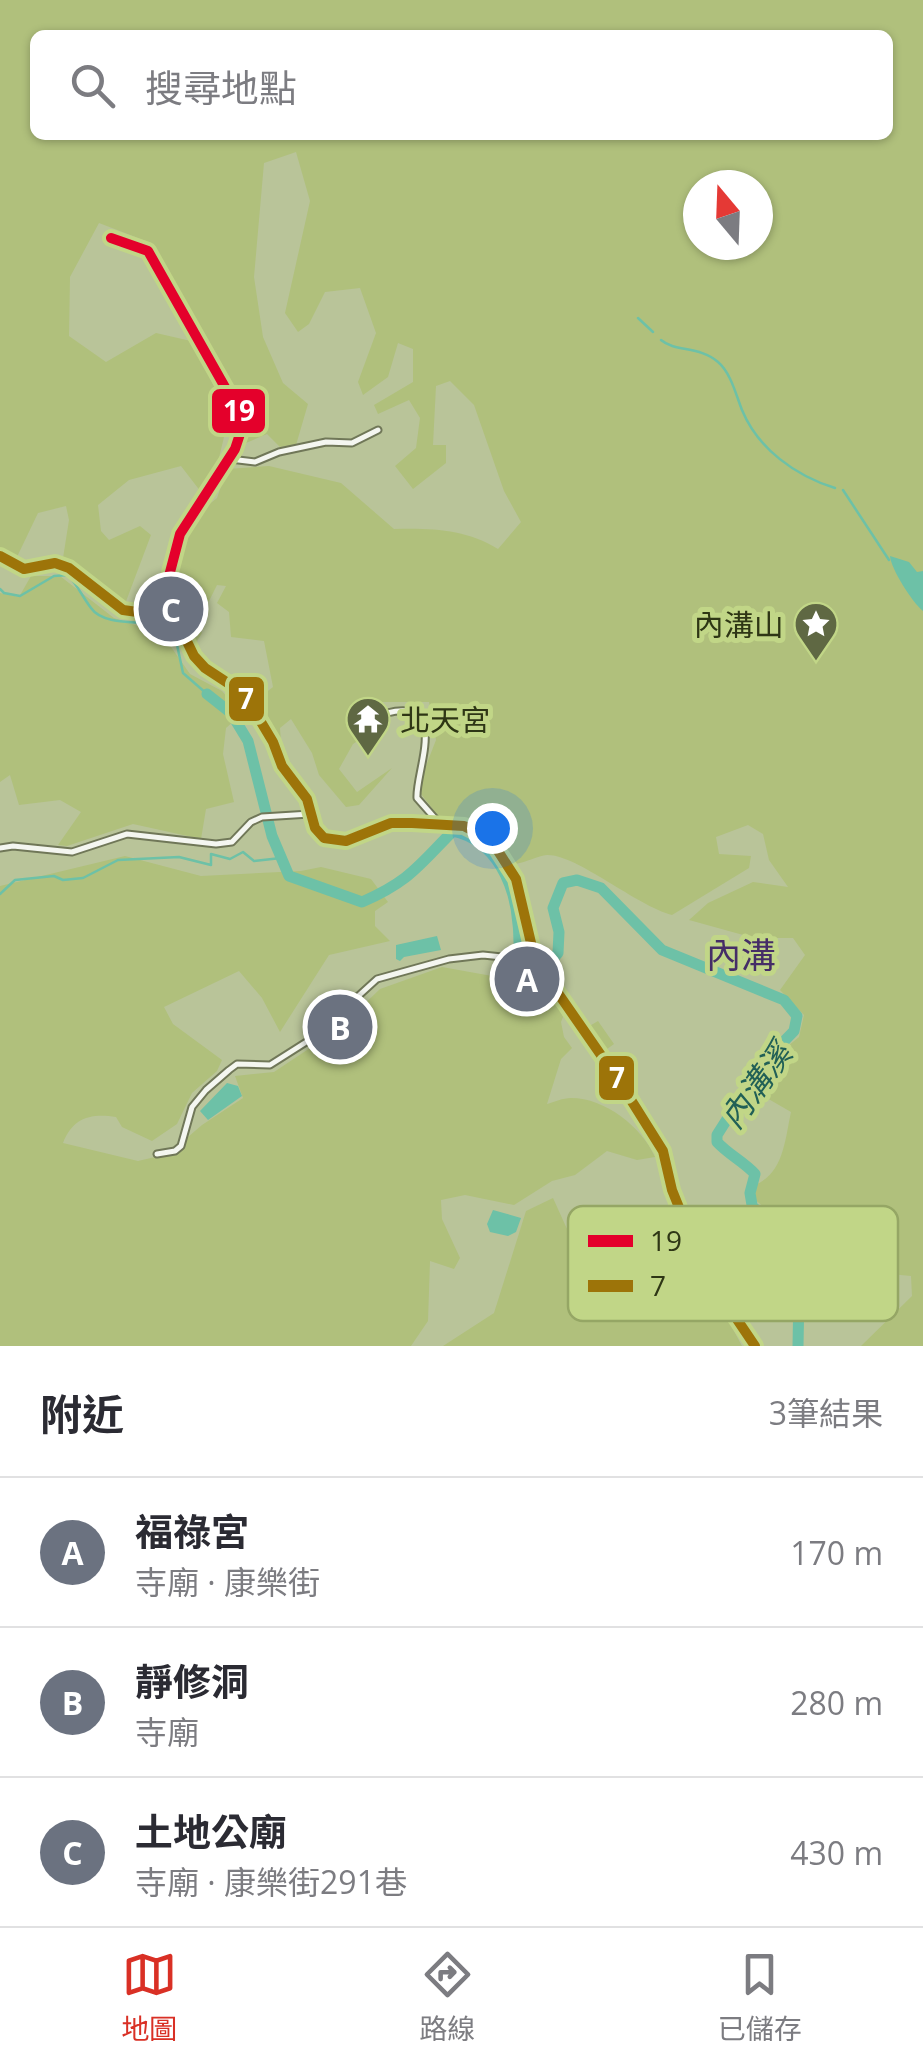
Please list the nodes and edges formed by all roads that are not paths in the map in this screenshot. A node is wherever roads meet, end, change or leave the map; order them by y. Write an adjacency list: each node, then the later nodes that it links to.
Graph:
1 (111, 238): 3 (street)
2 (378, 430): 3 (street)
3 (230, 459): 5 (street)
4 (0, 556): 5 (street)
5 (166, 616): 7 (street)
6 (380, 726): 8 (street)
7 (310, 814): 8 (street); 9 (street)
8 (440, 823): 11 (street)
9 (0, 848)
10 (554, 967): 11 (street)
11 (541, 970): 12 (street); 13 (street)
12 (158, 1154)
13 (679, 1206)
14 (738, 1321): 15 (street)
15 (755, 1346)

